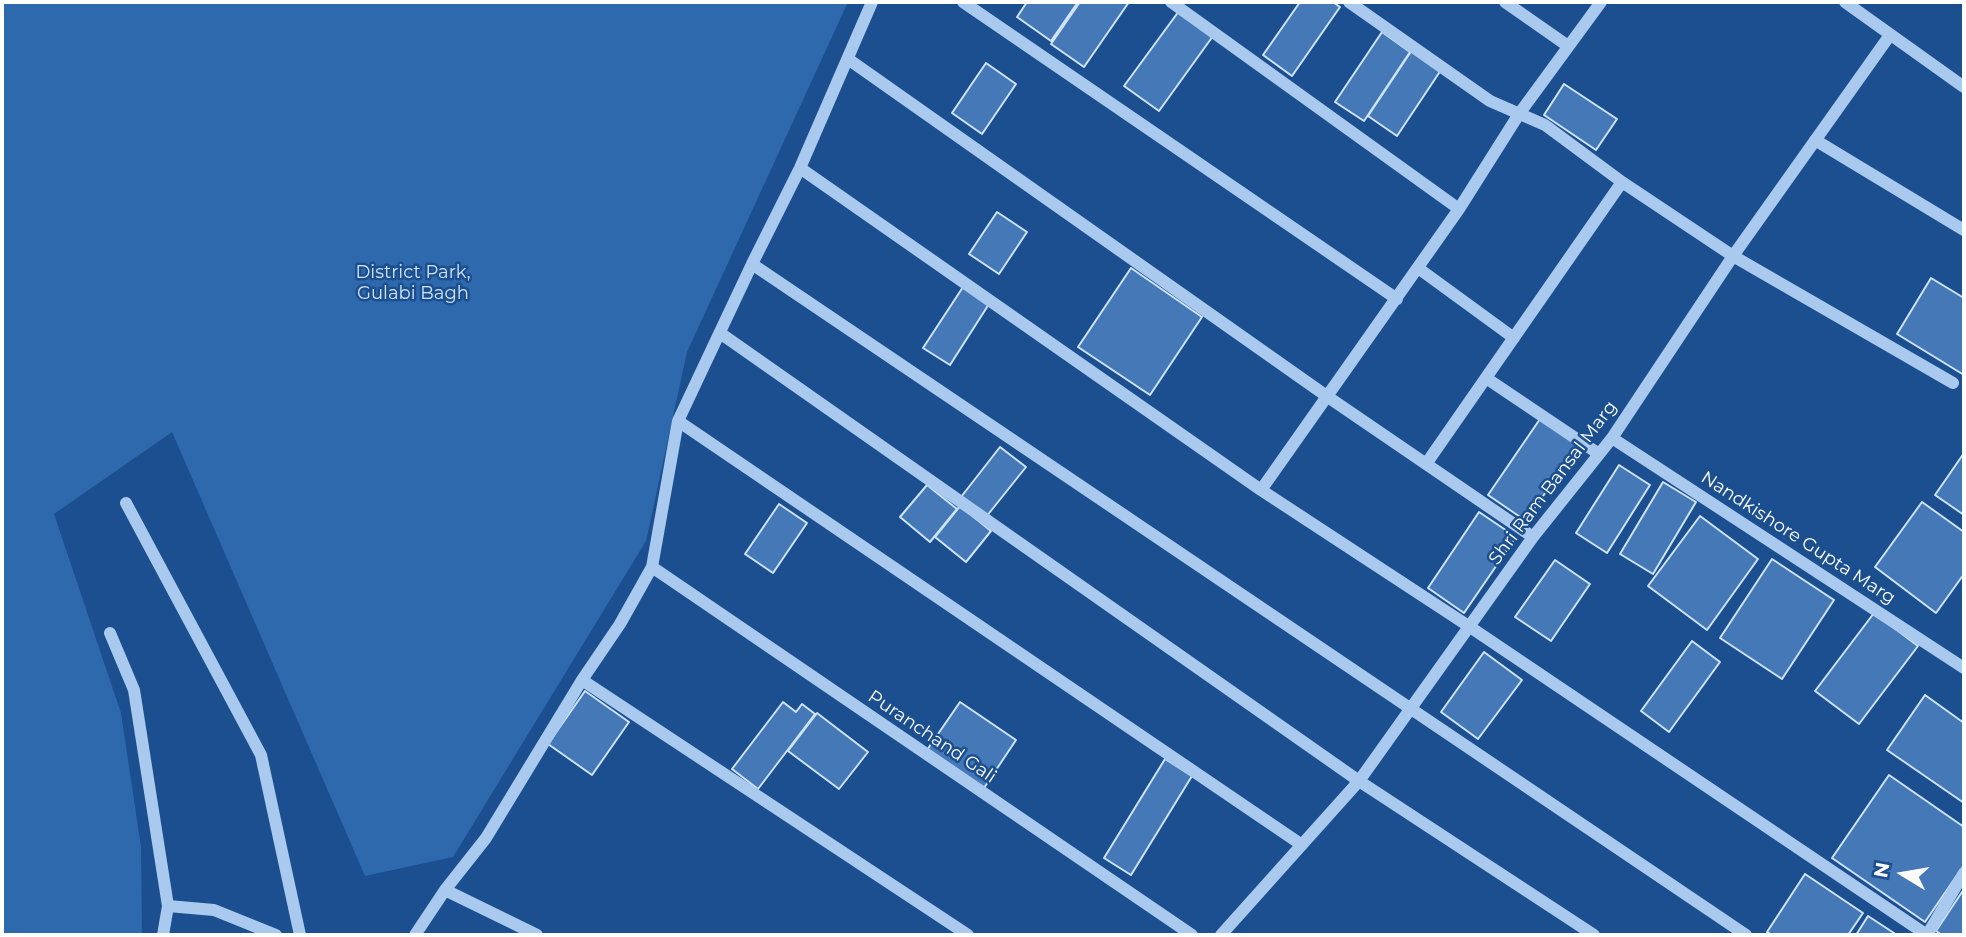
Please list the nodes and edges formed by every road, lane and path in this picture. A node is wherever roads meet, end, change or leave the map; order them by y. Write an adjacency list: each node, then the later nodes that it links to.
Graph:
1 (872, 2): 10 (street)
2 (963, 2): 21 (street)
3 (1171, 2): 16 (street)
4 (1349, 2): 12 (street)
5 (1506, 2): 9 (street)
6 (1601, 2): 9 (street)
7 (1845, 2): 8 (street)
8 (1890, 34): 11 (street); 13 (street, Shri Ram Bansal Marg)
9 (1568, 46): 12 (street)
10 (848, 59): 14 (street); 26 (street)
11 (1964, 87)
12 (1519, 114): 15 (street); 16 (street)
13 (1815, 140): 17 (street); 18 (street, Shri Ram Bansal Marg)
14 (800, 169): 19 (street); 31 (street)
15 (1622, 182): 18 (street); 23 (street)
16 (1460, 209): 20 (street)
17 (1964, 230)
18 (1733, 256): 25 (street); 28 (street, Shri Ram Bansal Marg)
19 (752, 264): 22 (street); 39 (street)
20 (1418, 268): 21 (street); 23 (street)
21 (1397, 299): 26 (street)
22 (720, 332): 27 (street); 40 (street)
23 (1514, 338): 24 (street)
24 (1486, 378): 29 (street); 30 (street)
25 (1953, 383)
26 (1328, 397): 30 (street); 31 (street)
27 (678, 421): 34 (street); 41 (street)
28 (1612, 438): 29 (street, Shri Ram Bansal Marg); 37 (street, Nandkishore Gupta Marg)
29 (1599, 454): 33 (street, Shri Ram Bansal Marg)
30 (1426, 464): 33 (street)
31 (1261, 490): 35 (street)
32 (126, 503): 47 (street)
33 (1533, 537): 35 (street, Shri Ram Bansal Marg)
34 (652, 567): 38 (street); 51 (street, Puranchand Gali)
35 (1470, 627): 39 (street, Shri Ram Bansal Marg); 42 (street)
36 (110, 632): 44 (street)
37 (1964, 668)
38 (582, 680): 43 (street); 50 (street)
39 (1409, 710): 40 (street, Shri Ram Bansal Marg); 54 (street)
40 (1359, 781): 41 (street, Shri Ram Bansal Marg); 53 (street)
41 (1302, 845): 52 (street, Shri Ram Bansal Marg)
42 (1964, 873)
43 (445, 890): 48 (street); 49 (street)
44 (168, 906): 45 (street); 46 (street)
45 (163, 935)
46 (276, 935)
47 (300, 935)
48 (415, 935)
49 (537, 935)
50 (968, 935)
51 (1192, 935)
52 (1221, 935)
53 (1594, 935)
54 (1746, 935)

